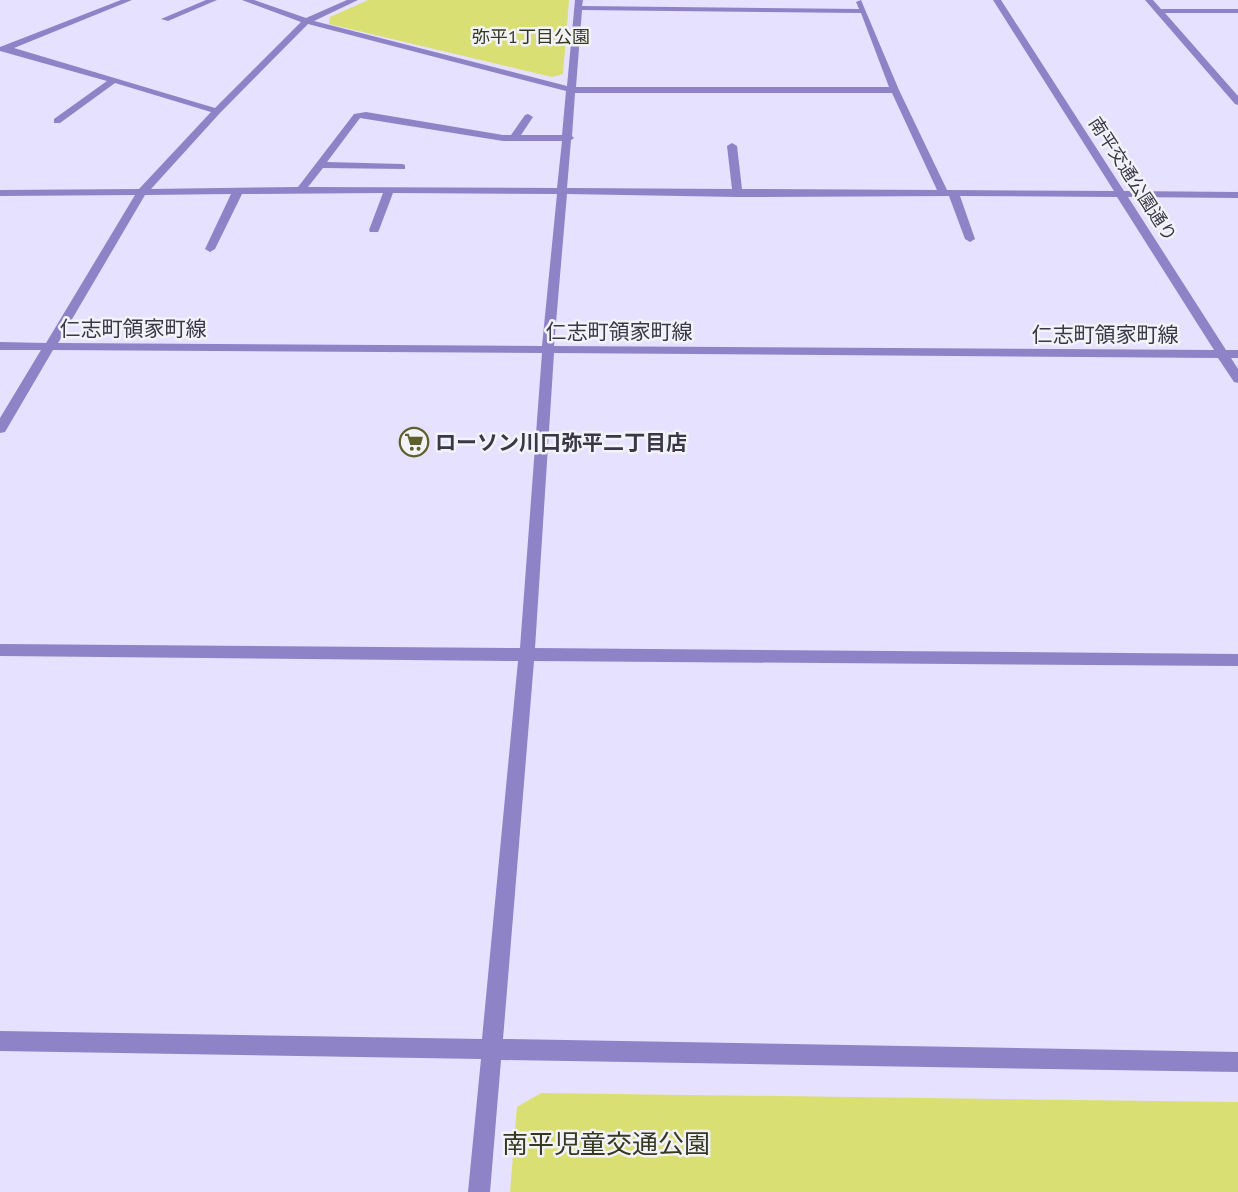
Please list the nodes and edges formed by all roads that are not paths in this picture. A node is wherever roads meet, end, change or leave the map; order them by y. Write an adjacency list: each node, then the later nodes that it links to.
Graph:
1 (128, 0): 16 (street)
2 (213, 0): 14 (street)
3 (246, 0): 15 (street)
4 (354, 0): 15 (street)
5 (717, 0): 10 (street)
6 (859, 0): 11 (street)
7 (997, 0): 38 (street, 南平交通公園通り)
8 (1149, 0): 12 (street)
9 (579, 4): 10 (street); 18 (street)
10 (718, 9): 11 (street)
11 (864, 10): 19 (street)
12 (1158, 10): 13 (street); 20 (street)
13 (1238, 11)
14 (165, 19)
15 (306, 21): 18 (street); 22 (street)
16 (3, 49): 17 (street)
17 (114, 80): 22 (street); 24 (street)
18 (573, 90): 19 (street); 26 (street)
19 (895, 90): 37 (street)
20 (1234, 93): 21 (street)
21 (1238, 102)
22 (217, 111): 34 (street)
23 (528, 117): 25 (street)
24 (57, 121)
25 (514, 138): 26 (street); 28 (street)
26 (568, 138): 35 (street)
27 (732, 146): 36 (street)
28 (319, 165): 29 (street); 31 (street)
29 (402, 167)
30 (238, 191): 31 (street); 34 (street); 42 (street)
31 (300, 191): 32 (street)
32 (389, 191): 35 (street); 40 (street)
33 (0, 192): 34 (street)
34 (142, 192): 44 (street)
35 (564, 193): 36 (street); 45 (street)
36 (738, 194): 37 (street)
37 (949, 195): 38 (street); 41 (street)
38 (1121, 195): 39 (street); 46 (street, 南平交通公園通り)
39 (1238, 195)
40 (374, 230)
41 (970, 239)
42 (210, 249)
43 (0, 346): 44 (street, 仁志町領家町線)
44 (49, 346): 45 (street, 仁志町領家町線); 49 (street)
45 (548, 350): 46 (street, 仁志町領家町線); 51 (street)
46 (1224, 354): 47 (street, 仁志町領家町線); 48 (street, 南平交通公園通り)
47 (1238, 354)
48 (1238, 379)
49 (0, 429)
50 (0, 650): 51 (street)
51 (527, 653): 52 (street); 54 (street)
52 (1238, 660)
53 (0, 1041): 54 (street)
54 (491, 1049): 55 (street); 56 (street)
55 (1238, 1062)
56 (479, 1192)

